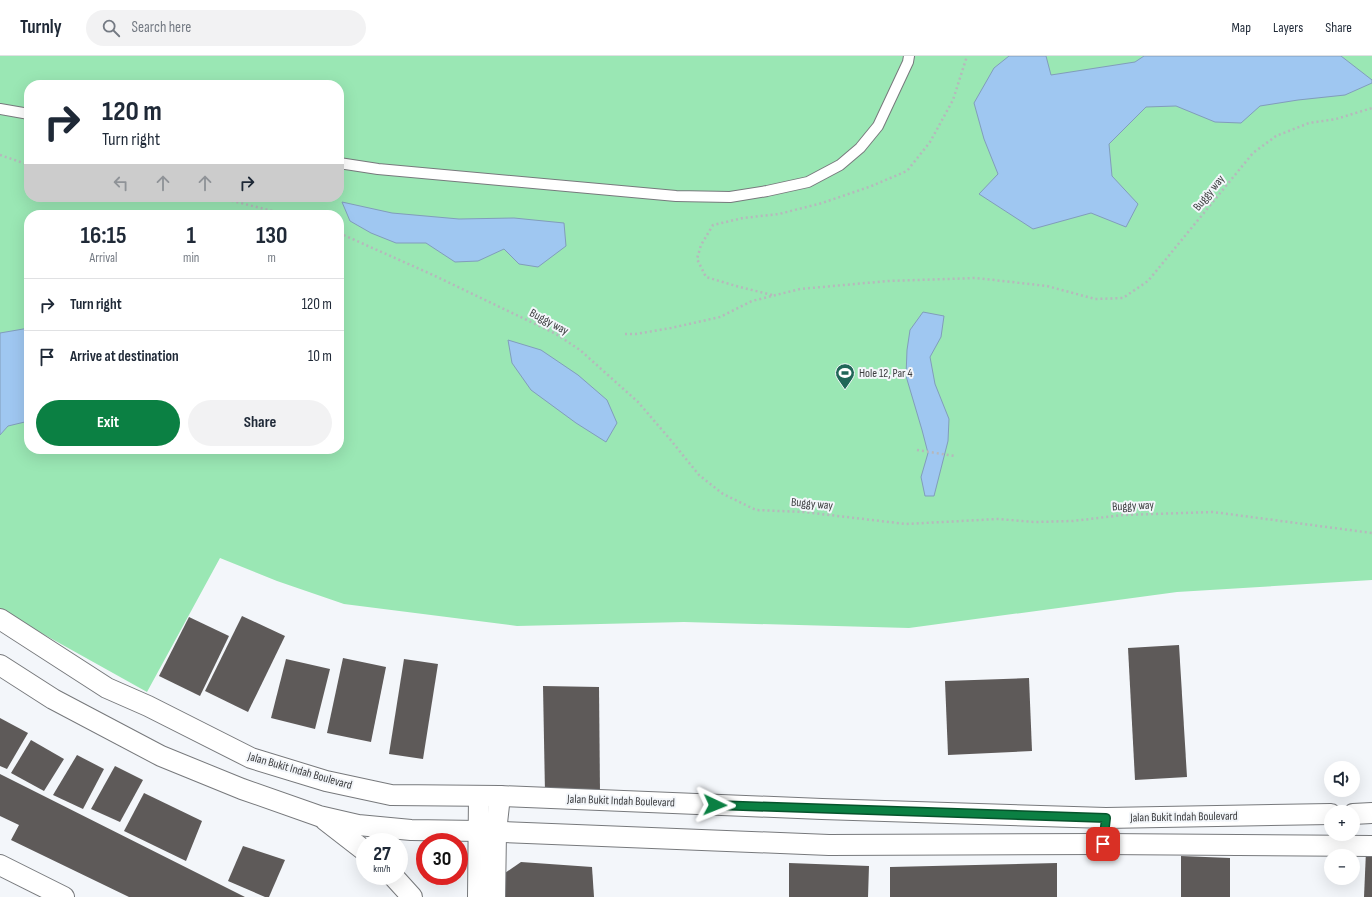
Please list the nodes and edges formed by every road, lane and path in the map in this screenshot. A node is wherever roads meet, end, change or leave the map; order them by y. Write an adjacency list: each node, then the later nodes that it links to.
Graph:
1 (909, 56): 8 (lane)
2 (967, 56): 12 (path)
3 (1372, 108): 12 (path, Buggy way)
4 (0, 109): 5 (lane)
5 (24, 113)
6 (0, 155): 7 (path)
7 (24, 163)
8 (344, 164)
9 (237, 202): 10 (path)
10 (268, 210)
11 (344, 235): 16 (path, Buggy way)
12 (772, 295): 13 (path, Buggy way)
13 (625, 334)
14 (917, 450): 15 (path)
15 (955, 456)
16 (1372, 533)
17 (0, 618): 19 (street, Jalan Bukit Indah Boulevard)
18 (0, 665): 24 (street)
19 (479, 796): 20 (street, Jalan Bukit Indah Boulevard); 26 (street)
20 (500, 796): 25 (street, Jalan Bukit Indah Boulevard); 26 (street)
21 (1372, 813): 23 (street)
22 (1324, 814): 25 (street, Jalan Bukit Indah Boulevard)
23 (1360, 814)
24 (319, 816): 26 (street); 27 (street)
25 (1106, 818): 28 (street)
26 (488, 832): 28 (street); 34 (street); 35 (street)
27 (356, 844)
28 (1103, 844): 29 (street)
29 (1372, 846)
30 (0, 866): 32 (street)
31 (401, 885): 33 (street)
32 (64, 897)
33 (412, 897)
34 (478, 897)
35 (495, 897)

